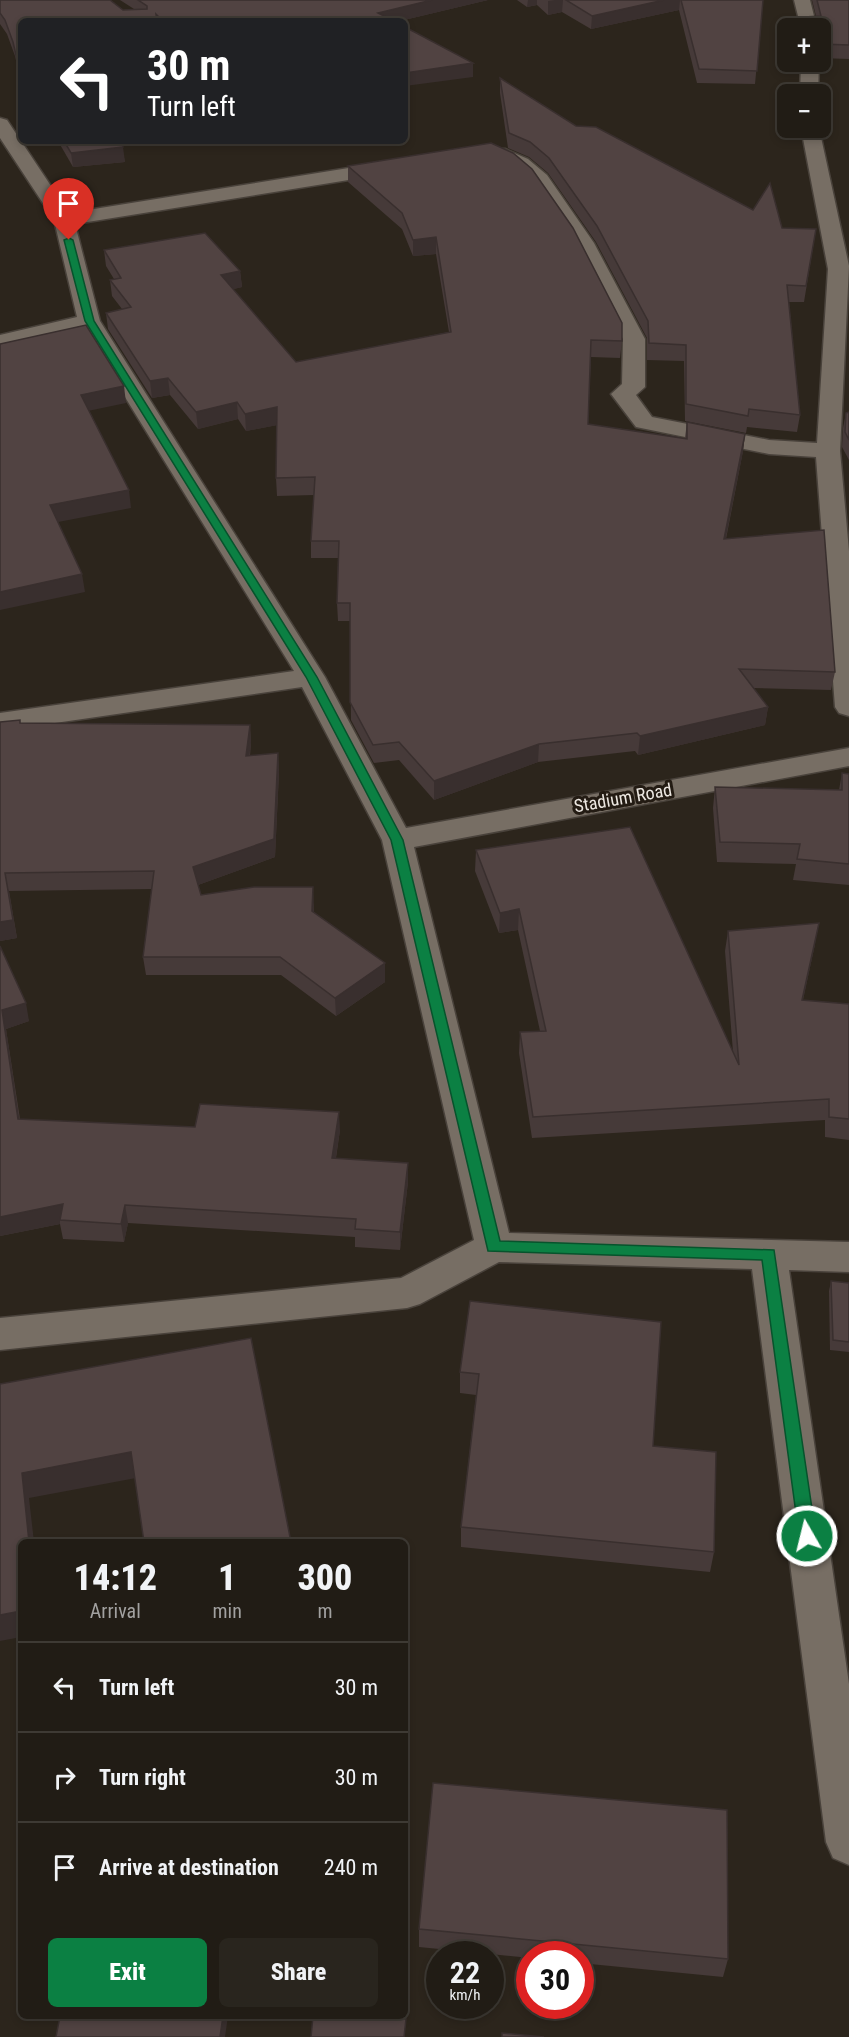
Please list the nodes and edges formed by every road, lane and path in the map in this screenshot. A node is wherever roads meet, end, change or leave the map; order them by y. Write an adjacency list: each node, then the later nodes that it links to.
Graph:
1 (802, 0): 2 (street)
2 (806, 18)
3 (0, 124): 7 (street)
4 (812, 138): 10 (street)
5 (482, 152): 10 (street)
6 (415, 163): 7 (street)
7 (64, 220): 8 (street)
8 (89, 321): 9 (street); 11 (street)
9 (0, 342)
10 (828, 451): 12 (street)
11 (311, 677): 13 (street); 15 (street)
12 (849, 707)
13 (0, 722)
14 (849, 757): 15 (street, Stadium Road)
15 (397, 840): 16 (street)
16 (494, 1247): 17 (street); 19 (street)
17 (768, 1254): 18 (street); 20 (street)
18 (849, 1257)
19 (0, 1334)
20 (849, 1842)

